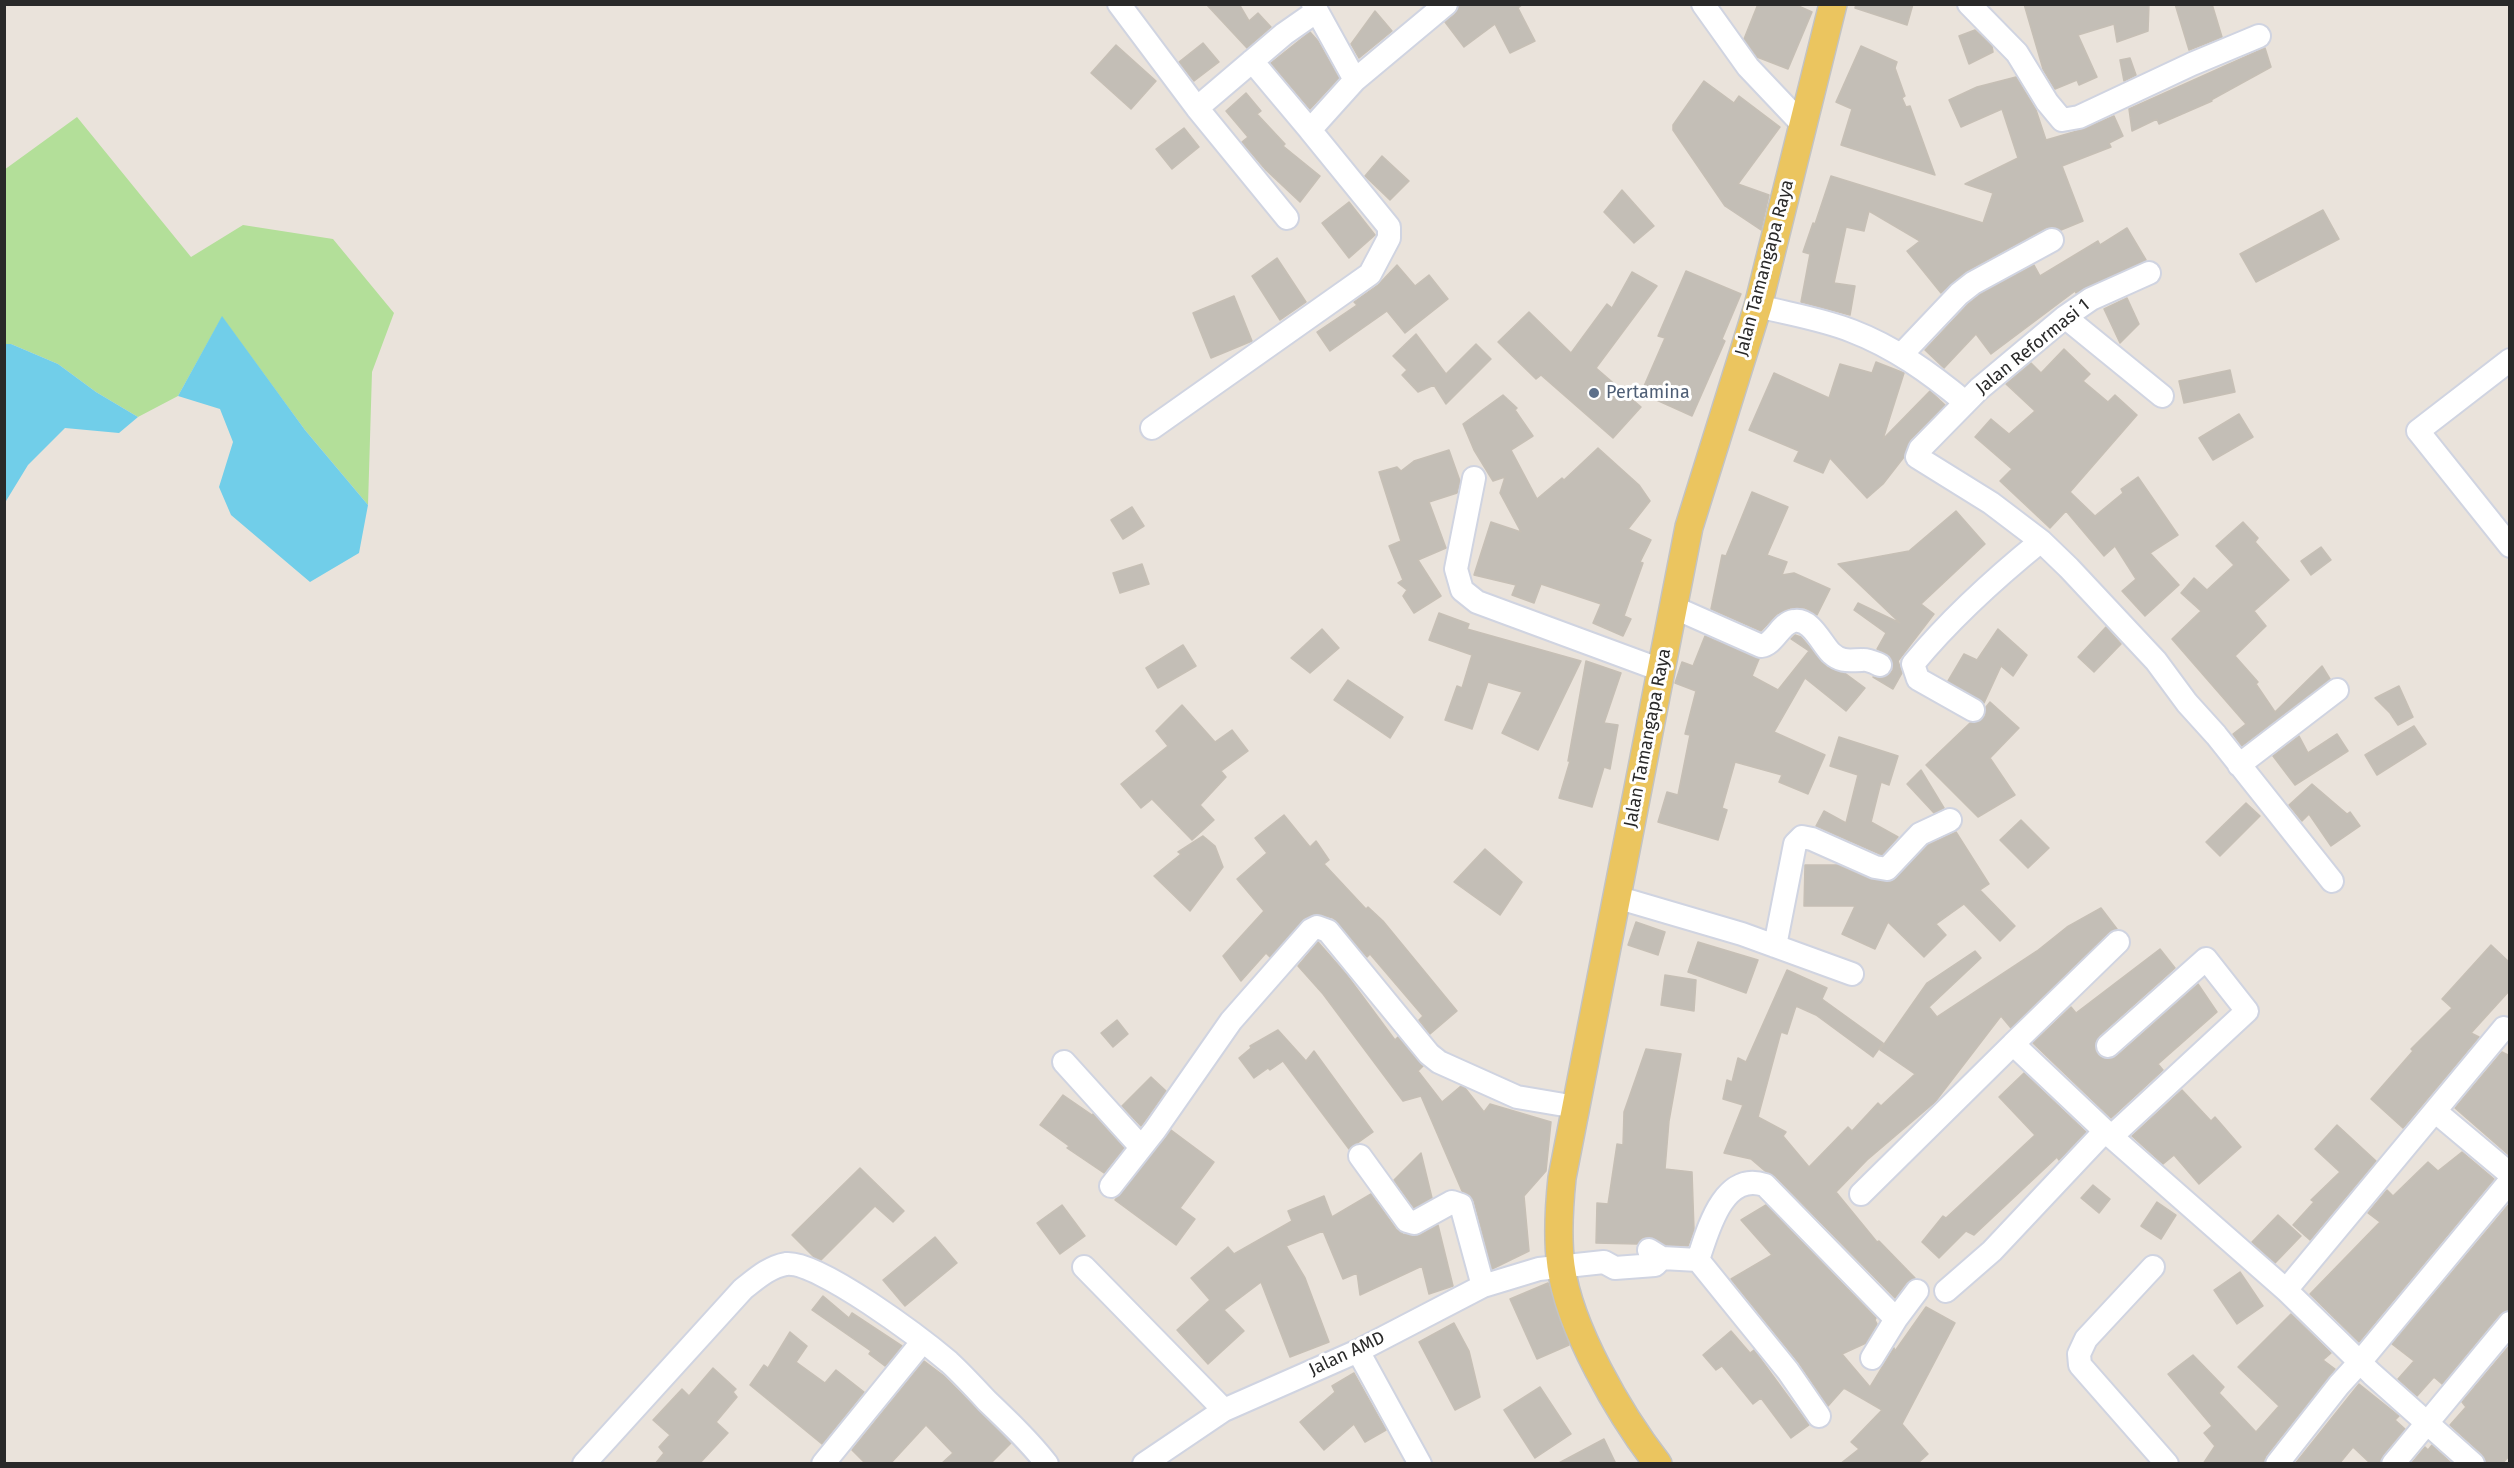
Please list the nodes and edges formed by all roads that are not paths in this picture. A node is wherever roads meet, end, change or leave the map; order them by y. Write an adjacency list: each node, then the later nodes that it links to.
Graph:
1 (1119, 4): 10 (street)
2 (1703, 4): 11 (street)
3 (1833, 4): 11 (main road, Jalan Tamangapa Raya)
4 (1969, 4): 7 (street)
5 (1441, 6): 9 (street)
6 (1315, 8): 8 (street); 9 (street)
7 (2259, 36)
8 (1252, 61): 10 (street); 12 (street)
9 (1355, 80): 12 (street)
10 (1197, 108): 13 (street)
11 (1802, 124): 16 (main road, Jalan Tamangapa Raya)
12 (1310, 130): 22 (street)
13 (1287, 218)
14 (2052, 240): 18 (street)
15 (2149, 273): 17 (street, Jalan Reformasi 1)
16 (1758, 306): 18 (street, Jalan Reformasi 1); 26 (main road, Jalan Tamangapa Raya)
17 (2065, 317): 20 (street); 21 (street, Jalan Reformasi 1)
18 (1902, 354): 21 (street, Jalan Reformasi 1)
19 (2508, 365): 25 (street)
20 (2162, 396)
21 (1965, 402): 24 (street)
22 (1152, 428)
23 (1474, 478): 28 (street)
24 (2041, 541): 30 (street); 31 (street)
25 (2510, 546)
26 (1674, 607): 27 (street); 28 (main road, Jalan Tamangapa Raya)
27 (1880, 665)
28 (1661, 670): 34 (main road, Jalan Tamangapa Raya)
29 (2337, 690): 31 (street)
30 (1973, 710)
31 (2239, 765): 33 (street)
32 (1950, 820): 36 (street)
33 (2332, 881)
34 (1616, 897): 36 (street); 42 (main road, Jalan Tamangapa Raya)
35 (2118, 942): 39 (street)
36 (1775, 946): 37 (street)
37 (1852, 974)
38 (2504, 1028): 43 (street)
39 (2013, 1044): 44 (street); 50 (street)
40 (2108, 1046): 44 (street)
41 (1064, 1062): 45 (street)
42 (1576, 1107): 45 (street); 52 (main road, Jalan Tamangapa Raya)
43 (2436, 1112): 47 (street); 56 (street)
44 (2109, 1134): 56 (street); 58 (street)
45 (1141, 1148): 49 (street)
46 (1360, 1156): 55 (street)
47 (2510, 1174)
48 (2510, 1181): 64 (street)
49 (1111, 1186)
50 (1861, 1194)
51 (1698, 1260): 52 (street, Jalan AMD); 59 (street); 66 (street)
52 (1561, 1266): 55 (street, Jalan AMD); 73 (main road, Jalan Tamangapa Raya)
53 (1084, 1267): 65 (street)
54 (2153, 1267): 74 (street)
55 (1483, 1286): 62 (street, Jalan AMD)
56 (2286, 1290): 64 (street)
57 (1917, 1291): 59 (street)
58 (1946, 1291)
59 (1896, 1319): 63 (street)
60 (2510, 1323): 67 (street)
61 (923, 1341): 69 (street); 70 (street); 71 (street)
62 (1358, 1351): 65 (street, Jalan AMD); 68 (street)
63 (1872, 1358)
64 (2360, 1362): 67 (street); 75 (street)
65 (1224, 1410): 72 (street, Jalan AMD)
66 (1819, 1416)
67 (2427, 1424): 76 (street); 77 (street)
68 (1418, 1463)
69 (584, 1464)
70 (823, 1464)
71 (1047, 1464)
72 (1144, 1464)
73 (1658, 1464)
74 (2167, 1464)
75 (2277, 1464)
76 (2393, 1464)
77 (2474, 1464)

